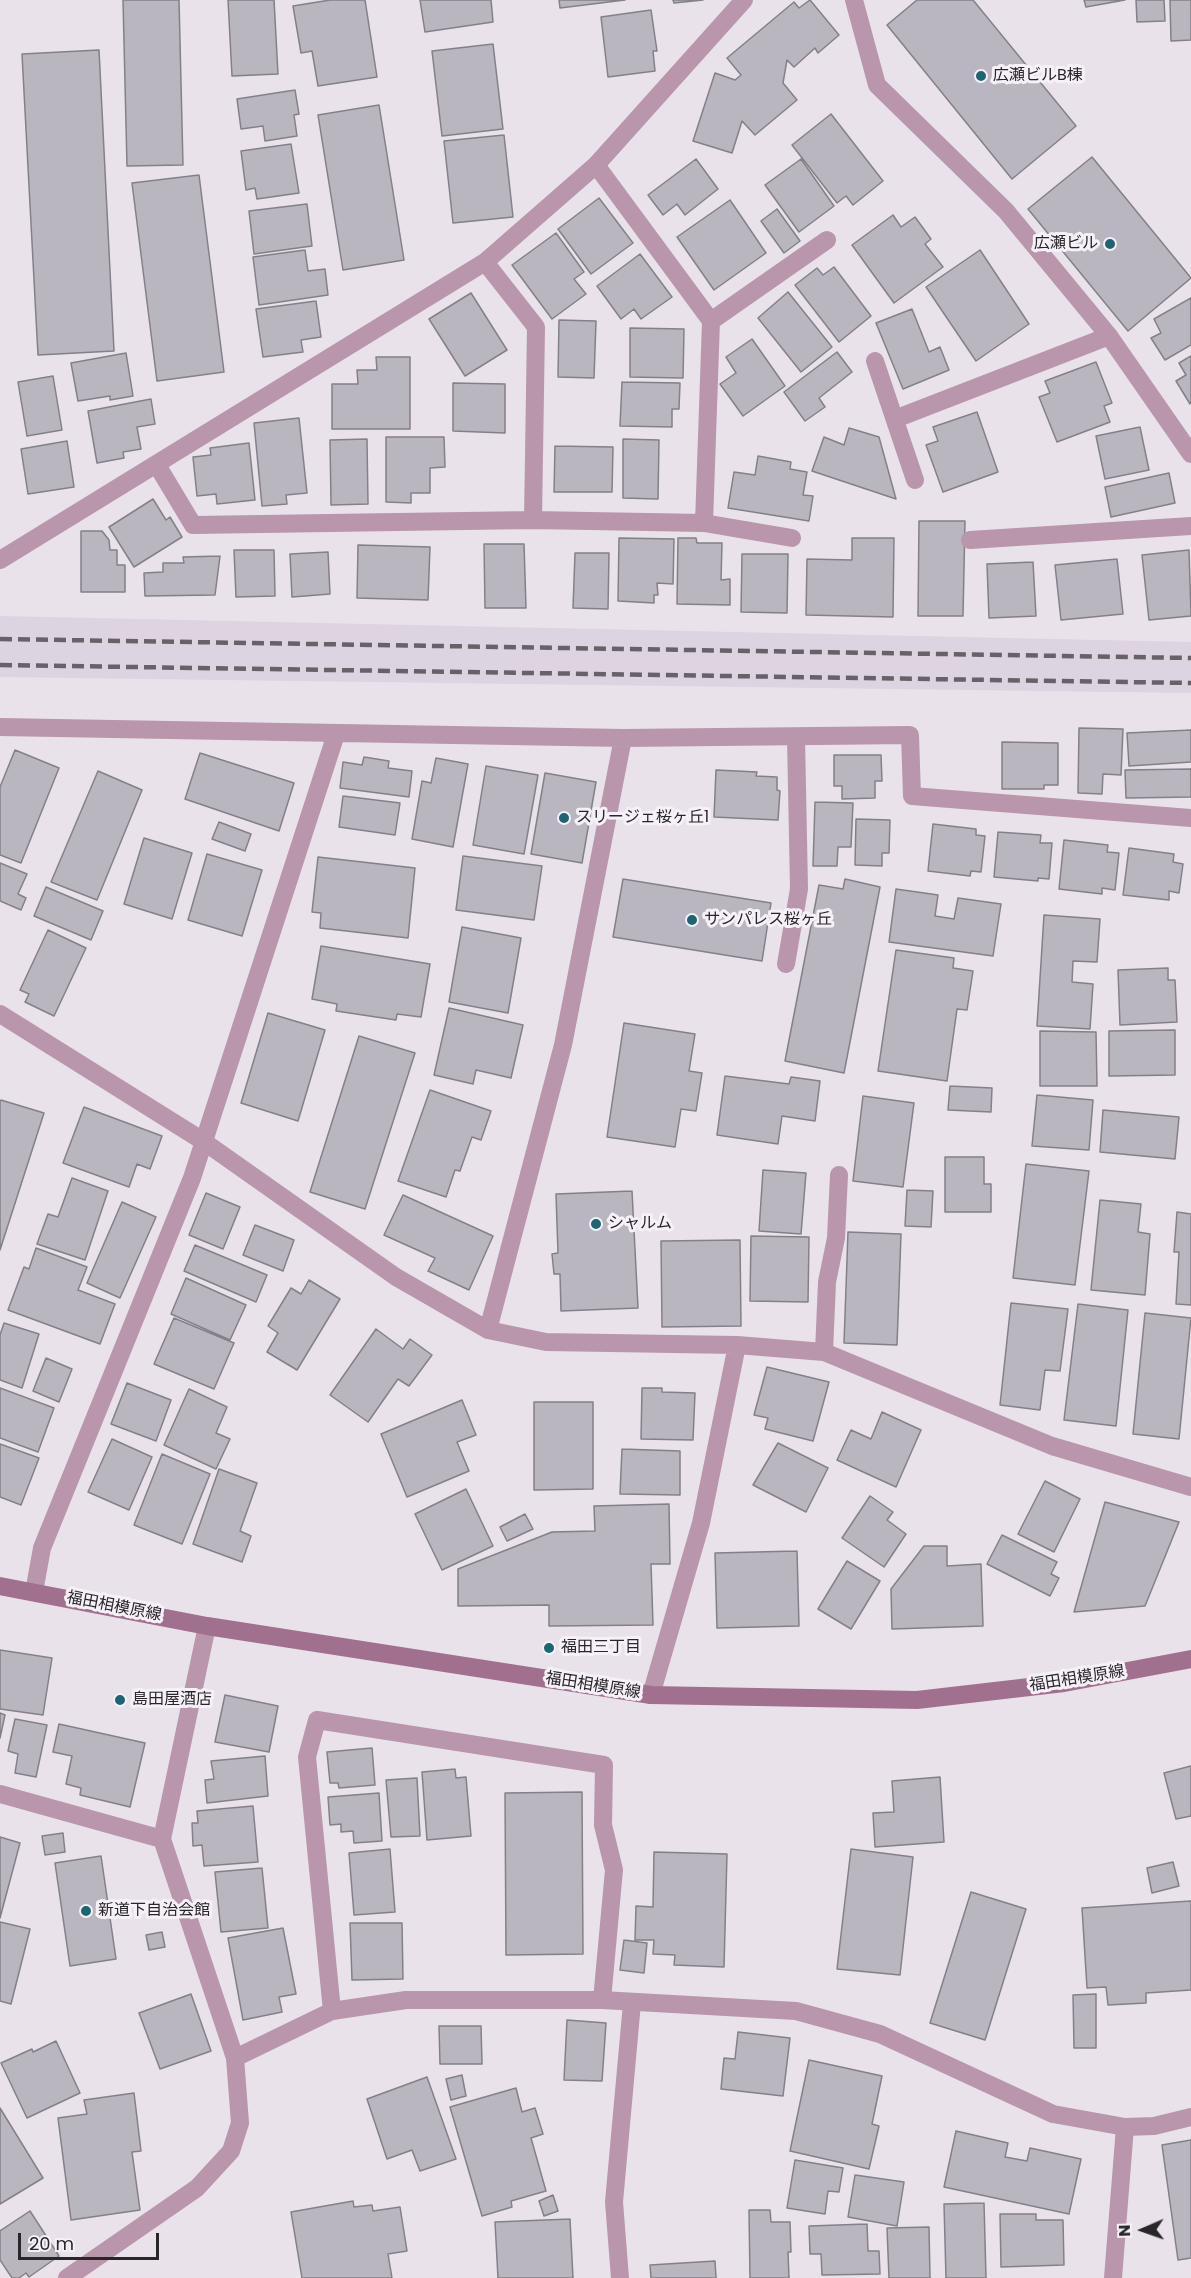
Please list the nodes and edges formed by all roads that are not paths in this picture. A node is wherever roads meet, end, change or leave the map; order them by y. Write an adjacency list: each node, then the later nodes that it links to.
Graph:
1 (744, 0): 3 (street)
2 (854, 0): 7 (street)
3 (596, 165): 5 (street); 6 (street)
4 (827, 240): 6 (street)
5 (485, 262): 11 (street); 13 (street)
6 (711, 321): 14 (street)
7 (1109, 336): 9 (street); 10 (street)
8 (874, 361): 9 (street)
9 (895, 419): 12 (street)
10 (1191, 454)
11 (157, 465): 13 (street); 18 (street)
12 (915, 480)
13 (533, 519): 14 (street)
14 (705, 522): 16 (street)
15 (1191, 526): 17 (street)
16 (792, 538)
17 (970, 540)
18 (0, 560)
19 (0, 727): 20 (street)
20 (336, 734): 22 (street); 26 (street)
21 (796, 737): 22 (street); 23 (street); 24 (street)
22 (623, 738): 28 (street)
23 (1191, 818)
24 (786, 964)
25 (0, 1014): 26 (street)
26 (203, 1141): 28 (street); 33 (street)
27 (839, 1176): 30 (street)
28 (488, 1330): 29 (street)
29 (737, 1345): 30 (street); 36 (street)
30 (824, 1352): 31 (street)
31 (1191, 1487)
32 (0, 1586): 33 (street, 福田相模原線)
33 (34, 1592): 34 (street, 福田相模原線)
34 (207, 1626): 36 (street, 福田相模原線); 38 (street)
35 (1191, 1659): 36 (street, 福田相模原線)
36 (651, 1695)
37 (0, 1794): 38 (street)
38 (162, 1839): 42 (street)
39 (602, 2000): 40 (street); 41 (street); 41 (street)
40 (632, 2003): 44 (street); 46 (street)
41 (332, 2011): 42 (street)
42 (235, 2058): 45 (street)
43 (1191, 2117): 44 (street)
44 (1125, 2127): 47 (street)
45 (67, 2278)
46 (620, 2278)
47 (1113, 2278)

